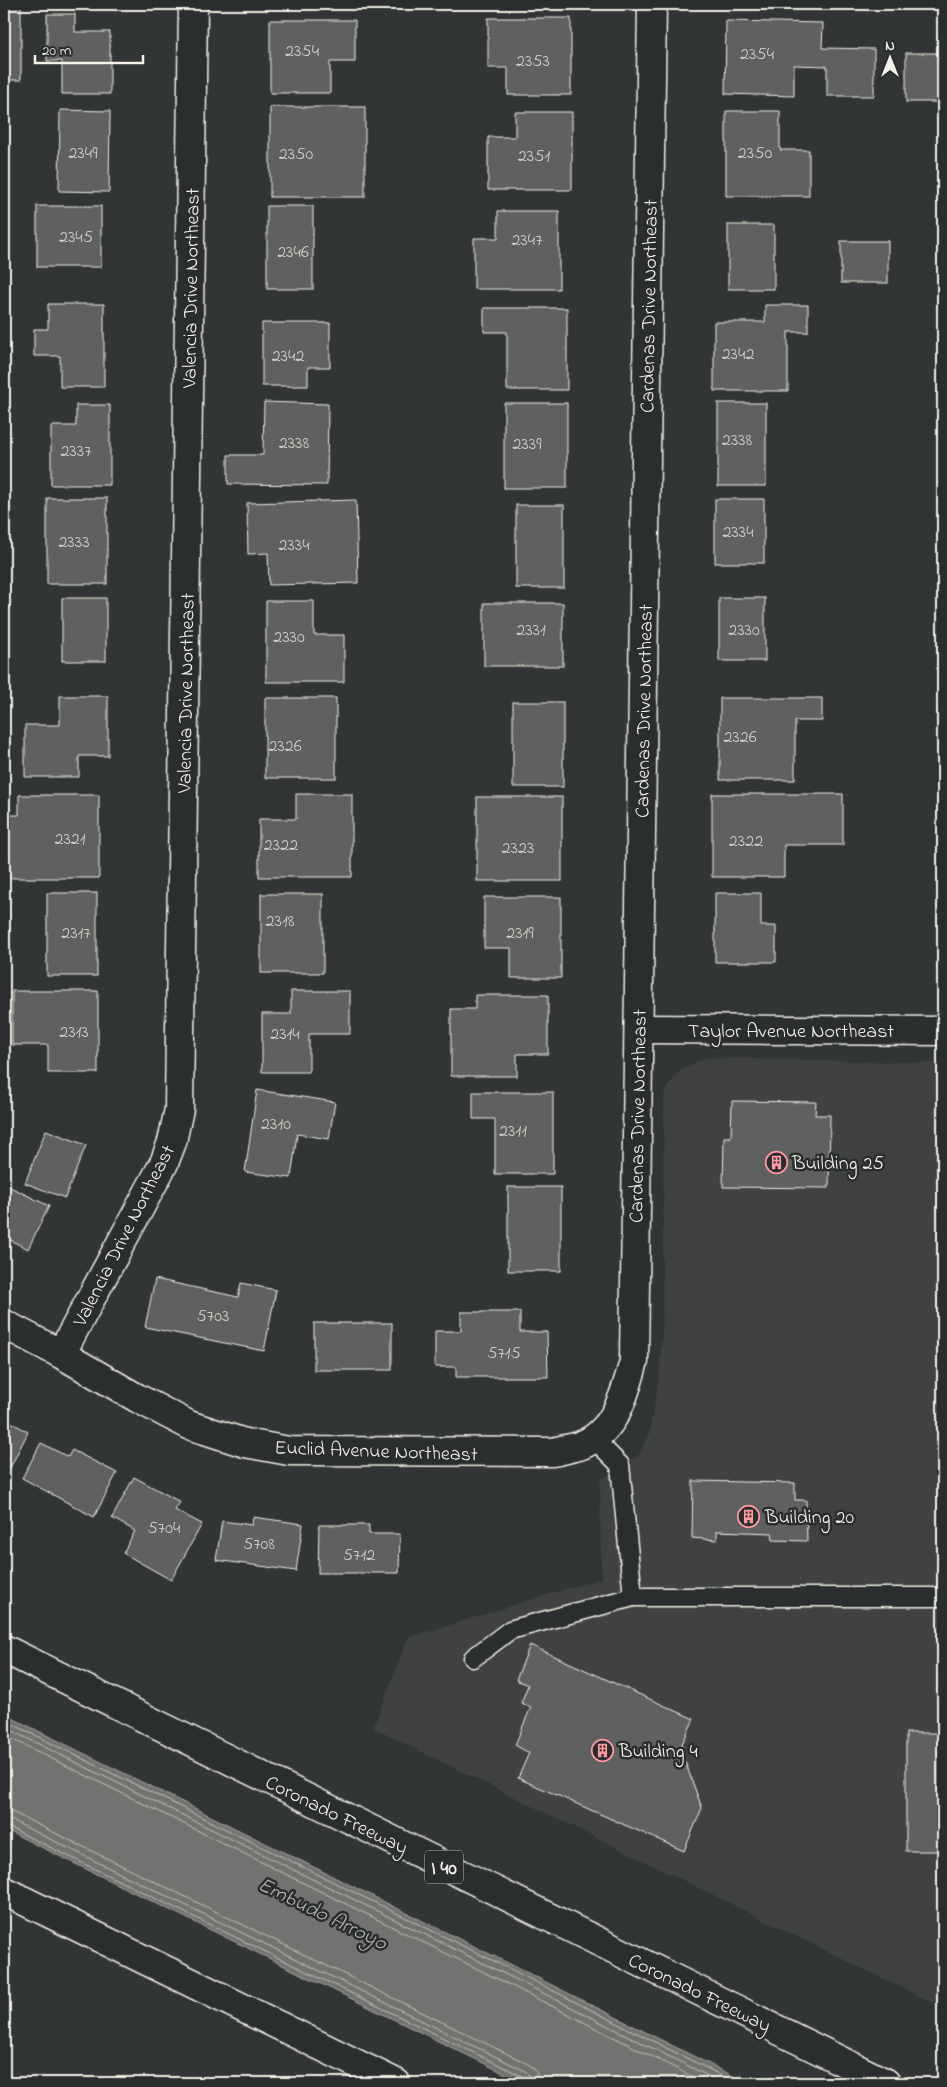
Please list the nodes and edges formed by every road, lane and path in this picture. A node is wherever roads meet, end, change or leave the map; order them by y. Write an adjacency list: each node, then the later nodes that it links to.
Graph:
1 (193, 4): 6 (main road, Valencia Drive Northeast)
2 (652, 4): 3 (main road, Cardenas Drive Northeast)
3 (639, 1029): 4 (main road, Taylor Avenue Northeast); 7 (main road, Cardenas Drive Northeast)
4 (943, 1031)
5 (4, 1324): 6 (main road, Euclid Avenue Northeast)
6 (60, 1354): 8 (main road, Euclid Avenue Northeast)
7 (615, 1416): 8 (main road, Euclid Avenue Northeast)
8 (593, 1438): 9 (lane)
9 (633, 1597): 10 (lane); 12 (lane)
10 (943, 1597)
11 (4, 1649): 15 (main road, Coronado Freeway / I 40)
12 (473, 1658)
13 (4, 1891): 14 (main road)
14 (396, 2083)
15 (886, 2083)

